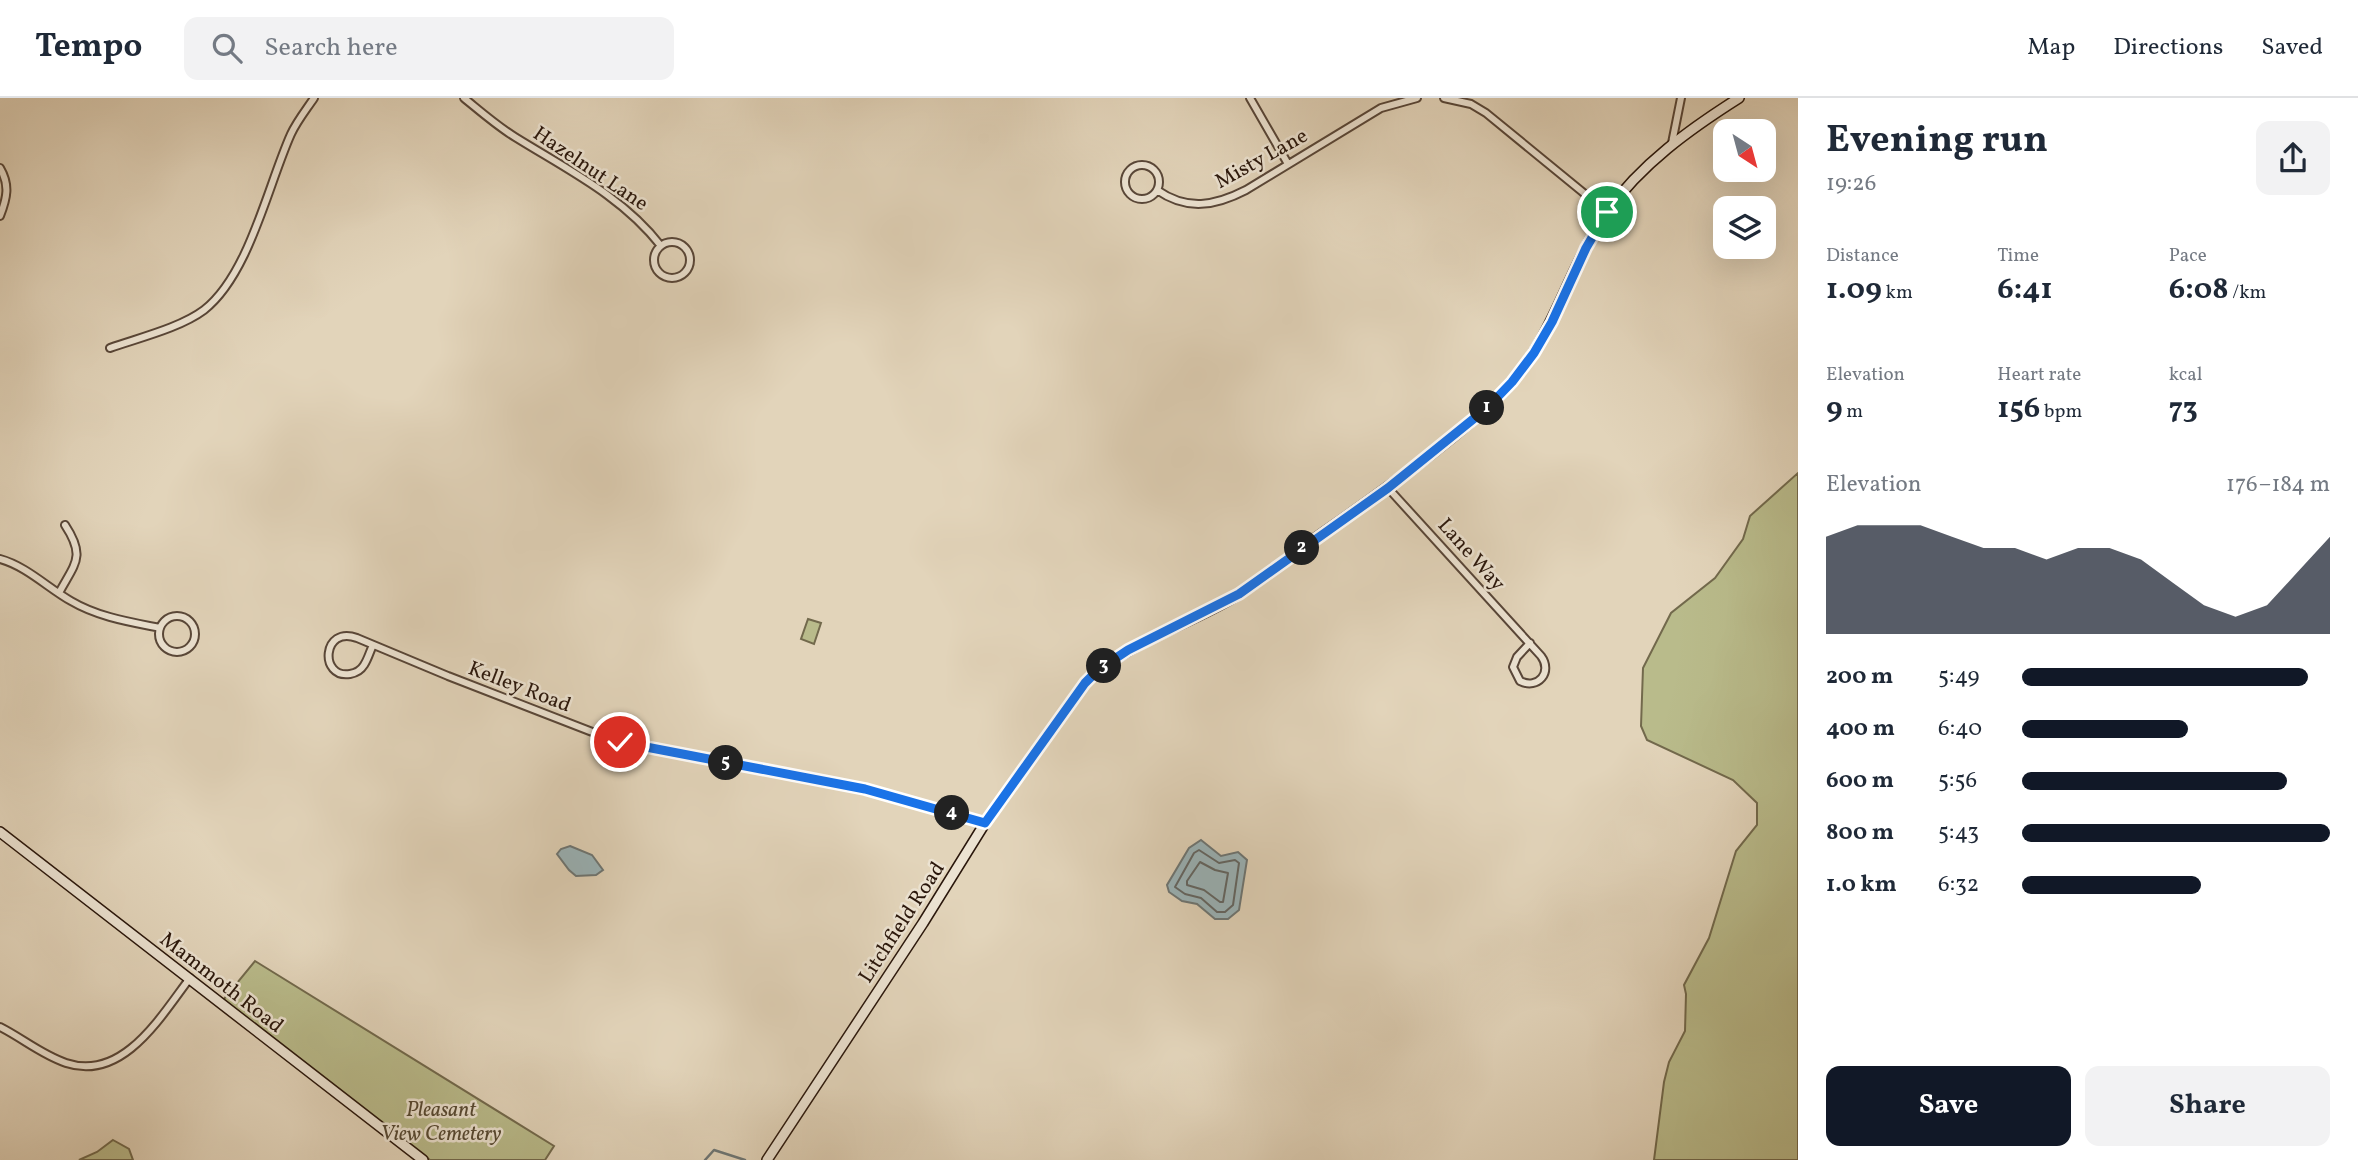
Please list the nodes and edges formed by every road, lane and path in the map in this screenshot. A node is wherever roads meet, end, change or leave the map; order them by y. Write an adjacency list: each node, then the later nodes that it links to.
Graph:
1 (314, 98): 15 (street)
2 (464, 98): 14 (street, Hazelnut Lane)
3 (1250, 98): 9 (street)
4 (1417, 98): 9 (street, Misty Lane)
5 (1444, 98): 12 (street)
6 (1681, 98): 8 (street)
7 (1739, 98): 8 (street, Litchfield Road)
8 (1672, 144): 12 (street, Litchfield Road)
9 (1289, 164): 11 (street, Misty Lane)
10 (0, 168): 13 (street)
11 (1157, 190): 11 (street, Misty Lane)
12 (1607, 212): 16 (street, Litchfield Road)
13 (0, 216)
14 (661, 246): 14 (street)
15 (110, 348)
16 (1388, 488): 21 (street, Lane Way); 23 (street, Litchfield Road)
17 (65, 525): 19 (street)
18 (0, 559): 19 (street)
19 (59, 593): 20 (street)
20 (160, 628): 20 (street)
21 (1530, 643): 21 (street, Lane Way)
22 (373, 645): 22 (street, Kelley Road); 23 (street, Kelley Road)
23 (985, 823): 28 (street, Litchfield Road)
24 (0, 832): 25 (street, Mammoth Road)
25 (190, 978): 26 (street); 27 (street, Mammoth Road)
26 (0, 1027)
27 (423, 1160)
28 (767, 1160)

